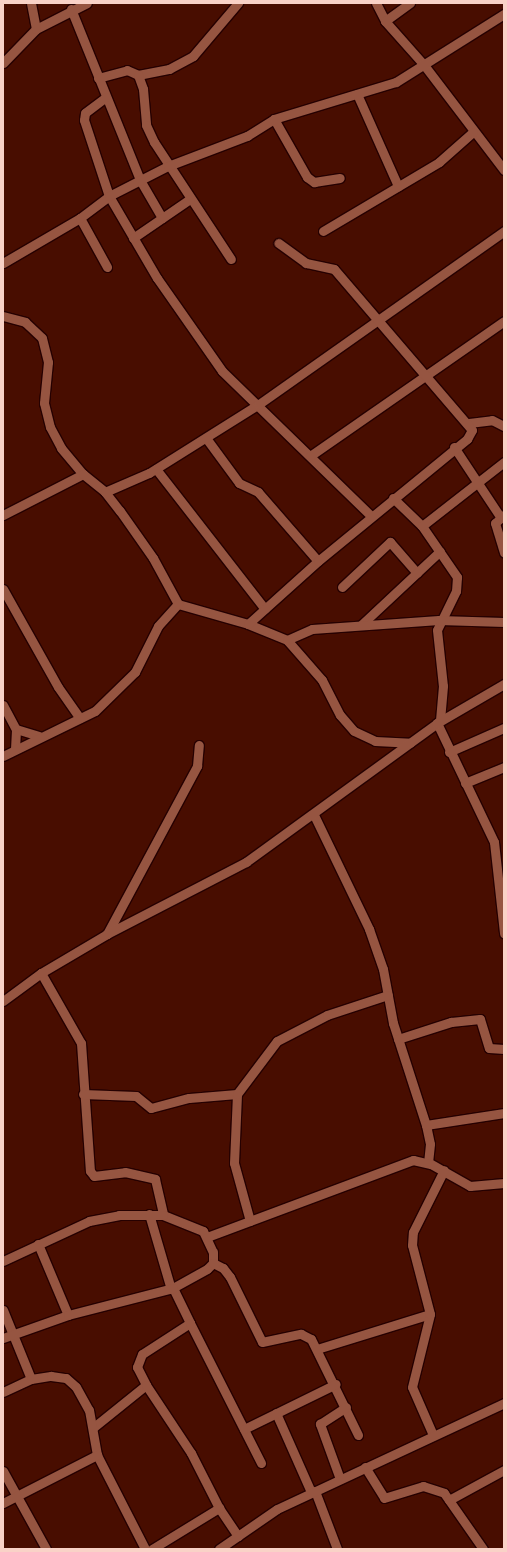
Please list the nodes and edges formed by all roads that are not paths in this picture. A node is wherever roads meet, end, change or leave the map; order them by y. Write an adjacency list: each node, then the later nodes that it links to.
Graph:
1 (31, 3): 9 (street)
2 (87, 3): 6 (street)
3 (238, 3): 12 (street)
4 (376, 3): 8 (street)
5 (410, 3): 8 (street)
6 (71, 9): 9 (street); 13 (street)
7 (504, 14): 11 (street)
8 (385, 21): 11 (street)
9 (36, 29): 10 (street)
10 (3, 63)
11 (424, 64): 14 (street); 17 (street)
12 (138, 75): 13 (street); 18 (street)
13 (98, 78): 15 (street)
14 (357, 94): 16 (street); 22 (street)
15 (106, 97): 21 (street); 23 (street)
16 (274, 119): 18 (street); 20 (street)
17 (473, 132): 19 (street); 22 (street)
18 (168, 166): 21 (street); 24 (street)
19 (504, 170)
20 (340, 178)
21 (140, 180): 23 (street); 26 (street)
22 (398, 186): 27 (street)
23 (109, 196): 25 (street); 29 (street)
24 (190, 199): 26 (street); 31 (street)
25 (80, 218): 32 (street); 33 (street)
26 (162, 218): 29 (street)
27 (323, 231)
28 (504, 231): 35 (street)
29 (134, 238): 38 (street)
30 (278, 243): 35 (street)
31 (231, 259)
32 (3, 262)
33 (107, 267)
34 (3, 316): 46 (street)
35 (380, 320): 37 (street); 38 (street)
36 (504, 321): 37 (street)
37 (426, 374): 39 (street); 43 (street)
38 (259, 404): 41 (street); 43 (street)
39 (469, 423): 40 (street); 42 (street)
40 (504, 426)
41 (206, 438): 45 (street); 56 (street)
42 (454, 447): 47 (street); 49 (street)
43 (310, 456): 51 (street)
44 (504, 462): 47 (street)
45 (156, 468): 48 (street); 61 (street)
46 (83, 474): 48 (street); 50 (street)
47 (476, 484): 52 (street); 53 (street)
48 (105, 492): 60 (street)
49 (393, 498): 51 (street); 53 (street)
50 (3, 515)
51 (371, 516): 56 (street)
52 (503, 516): 55 (street)
53 (422, 526): 54 (street)
54 (440, 551): 57 (street); 62 (street)
55 (504, 553)
56 (318, 561): 61 (street)
57 (417, 573): 58 (street); 65 (street)
58 (342, 587)
59 (3, 589): 69 (street)
60 (178, 604): 64 (street); 69 (street)
61 (265, 608): 64 (street)
62 (439, 620): 63 (street); 65 (street); 70 (street)
63 (504, 622)
64 (248, 624): 66 (street)
65 (361, 625): 66 (street)
66 (287, 640): 74 (street)
67 (504, 684): 70 (street)
68 (3, 705): 72 (street)
69 (80, 718): 73 (street)
70 (439, 722): 74 (street); 77 (street)
71 (504, 728): 77 (street)
72 (16, 729): 73 (street); 76 (street)
73 (39, 736): 76 (street)
74 (410, 743): 81 (street)
75 (199, 745): 86 (street)
76 (15, 749): 78 (street)
77 (449, 752): 80 (street)
78 (3, 756)
79 (504, 767): 80 (street)
80 (465, 783): 82 (street)
81 (314, 815): 86 (street); 88 (street)
82 (501, 868): 83 (street)
83 (502, 903): 84 (street)
84 (503, 920): 85 (street)
85 (504, 933)
86 (107, 934): 87 (street)
87 (41, 973): 89 (street); 92 (street)
88 (388, 995): 90 (street); 93 (street)
89 (3, 1001)
90 (398, 1039): 91 (street); 95 (street)
91 (504, 1049)
92 (84, 1094): 93 (street); 100 (street)
93 (236, 1094): 101 (street)
94 (504, 1113): 95 (street)
95 (426, 1125): 96 (street)
96 (428, 1162): 97 (street); 101 (street)
97 (444, 1170): 98 (street); 108 (street)
98 (504, 1183)
99 (149, 1214): 100 (street); 103 (street); 106 (street)
100 (163, 1215): 102 (street)
101 (250, 1221): 102 (street)
102 (207, 1237): 105 (street)
103 (38, 1244): 104 (street); 109 (street)
104 (3, 1261)
105 (213, 1263): 106 (street); 113 (street)
106 (172, 1288): 109 (street); 110 (street)
107 (3, 1310): 111 (street)
108 (430, 1314): 113 (street); 124 (street)
109 (68, 1315): 111 (street)
110 (190, 1323): 116 (street); 122 (street)
111 (14, 1334): 112 (street); 114 (street)
112 (3, 1338)
113 (317, 1349): 115 (street)
114 (31, 1379): 117 (street); 121 (street)
115 (336, 1384): 119 (street); 120 (street)
116 (146, 1385): 121 (street); 135 (street)
117 (3, 1392)
118 (504, 1403): 124 (street)
119 (346, 1407): 123 (street); 130 (street)
120 (276, 1413): 122 (street); 131 (street)
121 (94, 1427): 125 (street)
122 (244, 1429): 126 (street)
123 (358, 1435)
124 (434, 1435): 127 (street)
125 (97, 1455): 132 (street); 138 (street)
126 (261, 1463)
127 (365, 1466): 130 (street); 133 (street)
128 (504, 1470): 133 (street)
129 (3, 1471): 132 (street)
130 (340, 1479): 131 (street)
131 (313, 1492): 136 (street); 141 (street)
132 (17, 1496): 134 (street); 137 (street)
133 (449, 1500): 142 (street)
134 (3, 1503)
135 (219, 1508): 136 (street); 139 (street)
136 (238, 1536): 140 (street)
137 (46, 1549)
138 (145, 1549)
139 (152, 1549)
140 (219, 1549)
141 (337, 1549)
142 (483, 1549)

